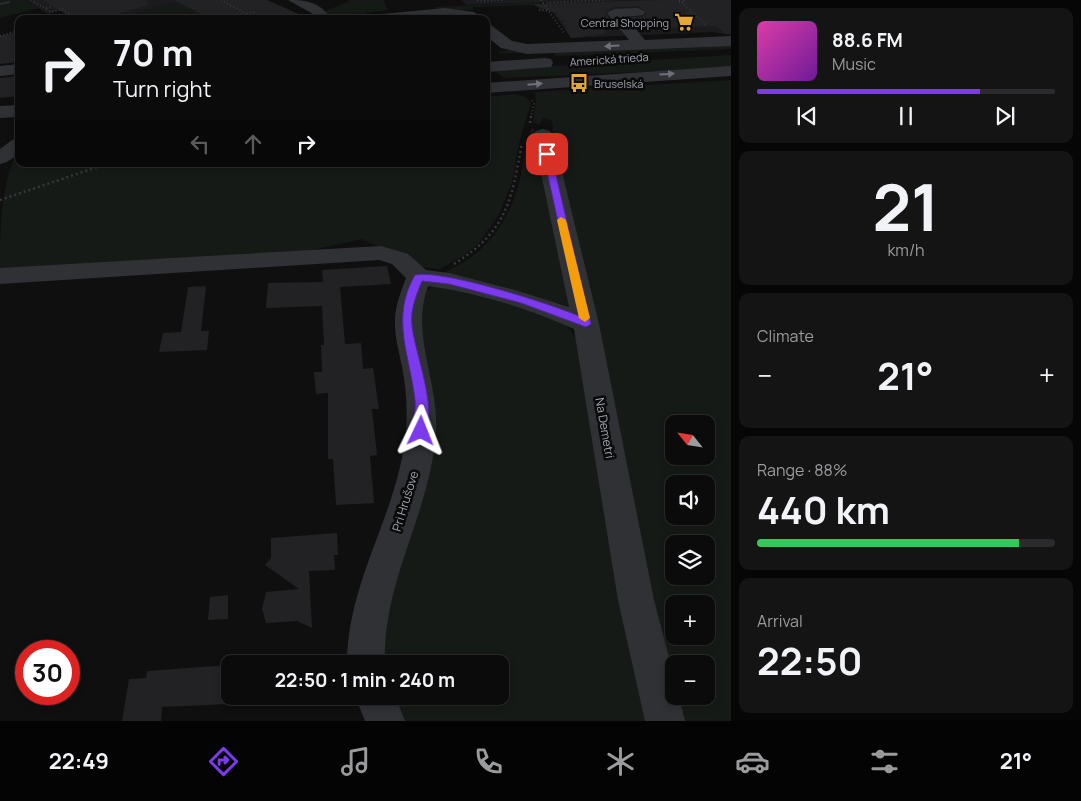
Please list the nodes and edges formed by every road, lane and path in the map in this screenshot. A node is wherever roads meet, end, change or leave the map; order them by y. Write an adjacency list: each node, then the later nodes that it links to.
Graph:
1 (31, 0): 18 (path)
2 (221, 0): 15 (path)
3 (295, 0): 27 (street)
4 (409, 0): 29 (street)
5 (504, 0): 10 (path)
6 (541, 0): 14 (path)
7 (594, 0): 8 (path); 12 (path)
8 (607, 0)
9 (683, 0): 11 (path, bridge)
10 (474, 1)
11 (679, 1): 34 (path)
12 (559, 2): 14 (path)
13 (239, 3): 15 (path)
14 (543, 3): 21 (path)
15 (232, 5): 23 (path)
16 (335, 5): 28 (street)
17 (53, 6): 18 (path)
18 (45, 8): 25 (path)
19 (539, 10): 21 (path)
20 (257, 11): 23 (path)
21 (549, 11): 33 (path)
22 (638, 12): 40 (street)
23 (247, 14)
24 (274, 14): 26 (path)
25 (72, 15)
26 (267, 15)
27 (320, 15)
28 (323, 15)
29 (419, 15)
30 (434, 15): 31 (street)
31 (472, 15)
32 (551, 20): 33 (path)
33 (555, 20): 38 (path)
34 (708, 26)
35 (15, 31): 37 (path)
36 (490, 32): 40 (street, one-way to 36)
37 (0, 36)
38 (566, 38)
39 (731, 41): 40 (street)
40 (641, 44)
41 (731, 52): 42 (street, Americká trieda)
42 (490, 67)
43 (15, 69): 44 (street)
44 (0, 71)
45 (731, 72): 46 (street, Americká trieda, one-way to 45)
46 (490, 88)
47 (530, 96): 49 (path)
48 (15, 133): 50 (street)
49 (531, 134): 56 (path); 57 (street, Na Demetri)
50 (0, 135)
51 (15, 147): 52 (street)
52 (0, 158)
53 (98, 167): 54 (path)
54 (0, 200)
55 (0, 276): 56 (street)
56 (418, 278): 57 (street); 58 (street, Pri Hrušove)
57 (586, 324): 61 (street, Na Demetri)
58 (366, 655)
59 (379, 705): 60 (street)
60 (385, 721)
61 (665, 721)

